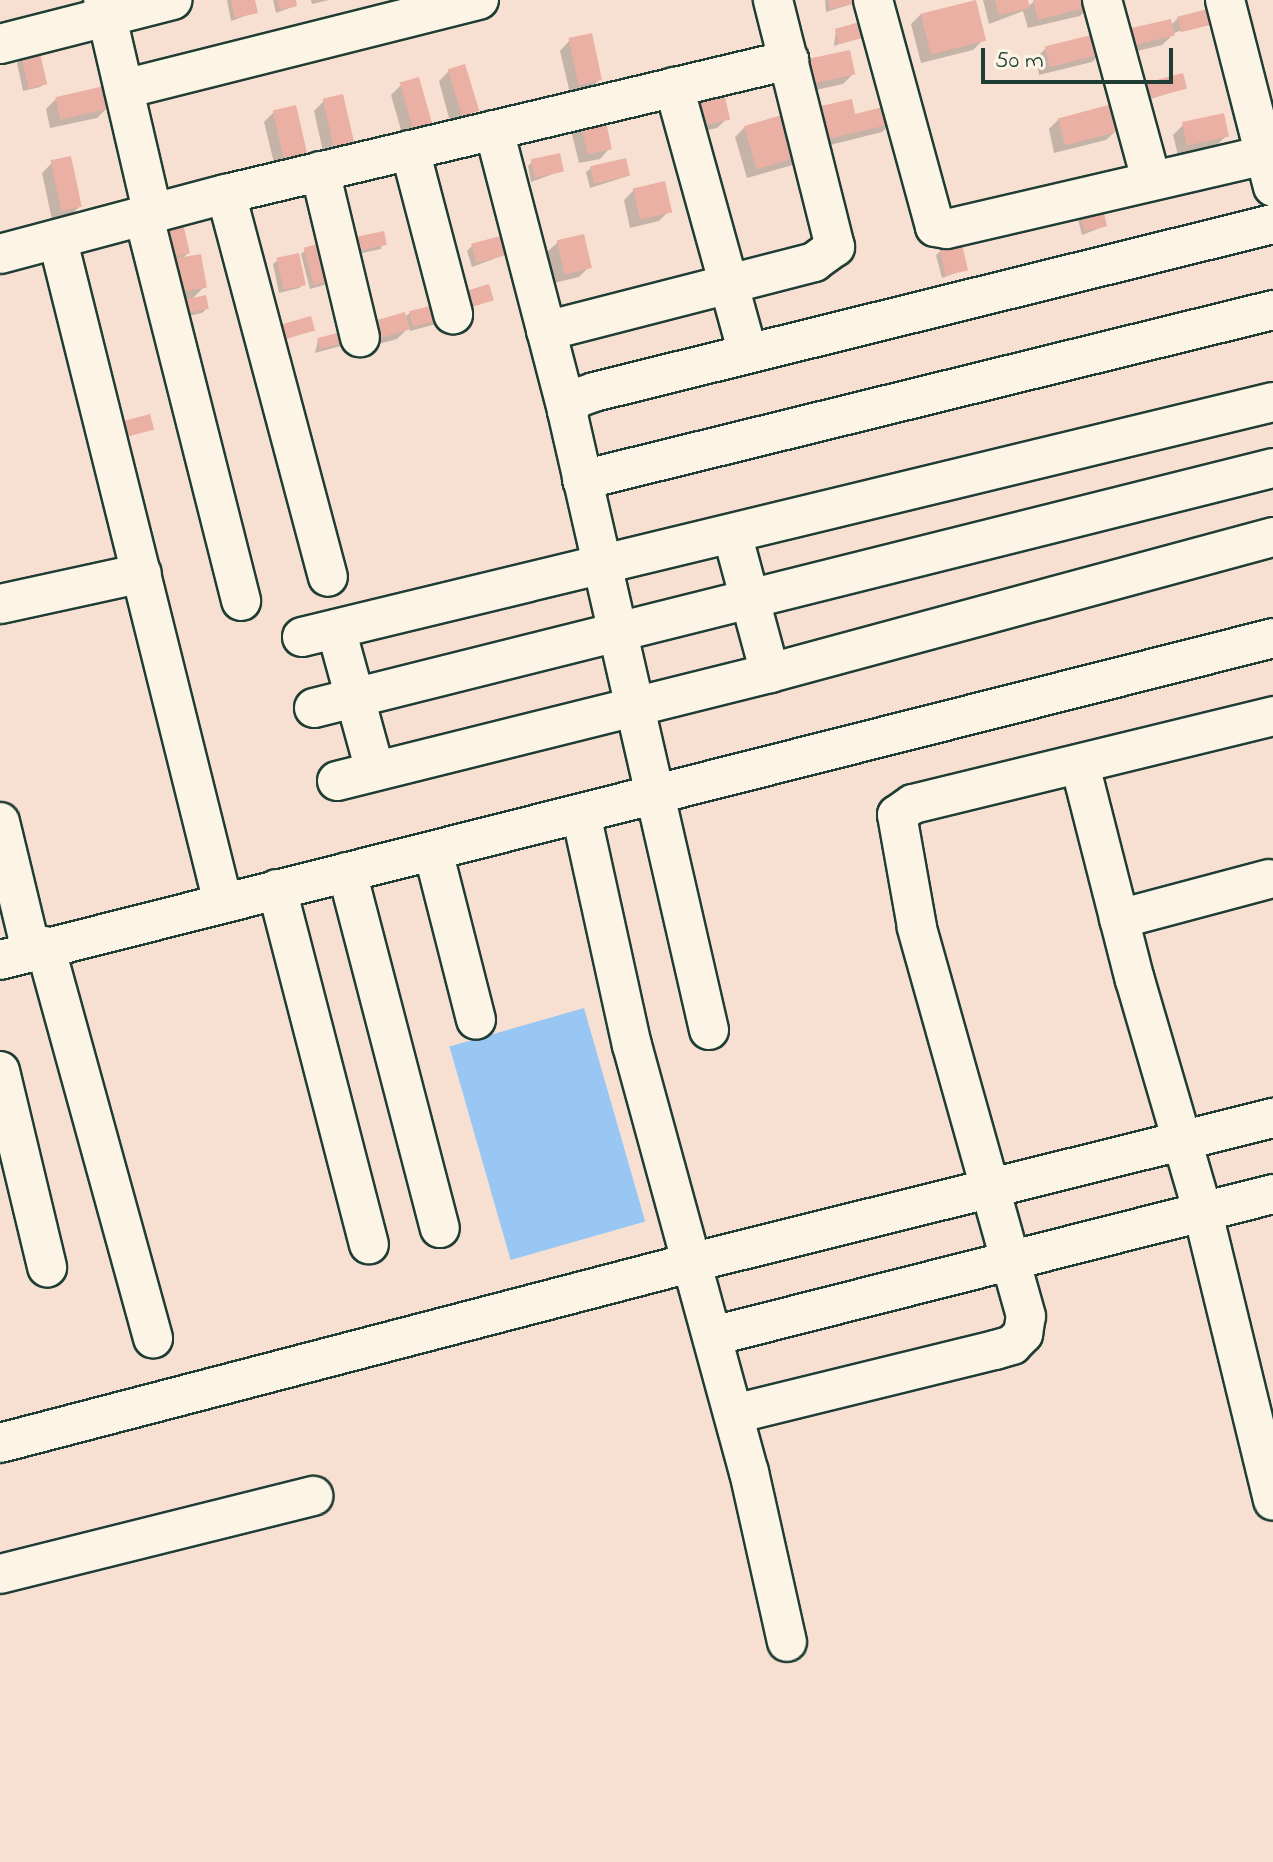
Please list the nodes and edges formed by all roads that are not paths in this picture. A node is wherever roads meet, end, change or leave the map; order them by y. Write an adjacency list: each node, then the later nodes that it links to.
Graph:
1 (172, 0): 7 (street)
2 (479, 0): 11 (street)
3 (773, 0): 9 (street)
4 (873, 0): 16 (street)
5 (1102, 0): 16 (street)
6 (1225, 0): 14 (street)
7 (105, 9): 8 (street); 11 (street)
8 (0, 44)
9 (789, 60): 10 (street); 22 (street)
10 (674, 87): 12 (street); 22 (street)
11 (124, 89): 18 (street)
12 (494, 130): 13 (street); 25 (street)
13 (410, 150): 15 (street); 24 (street)
14 (1270, 165): 16 (street)
15 (320, 171): 17 (street); 26 (street)
16 (1151, 179)
17 (226, 194): 18 (street); 36 (street)
18 (148, 216): 20 (street); 37 (street)
19 (1273, 224): 27 (street)
20 (58, 241): 21 (street); 35 (street)
21 (0, 254)
22 (729, 283): 25 (street); 27 (street)
23 (1273, 310): 31 (street)
24 (453, 314)
25 (546, 331): 29 (street)
26 (360, 337)
27 (748, 353): 29 (street)
28 (1273, 402): 32 (street)
29 (567, 411): 31 (street)
30 (1273, 468): 38 (street)
31 (582, 480): 34 (street)
32 (733, 537): 34 (street); 38 (street)
33 (1273, 537): 42 (street)
34 (602, 566): 40 (street); 43 (street)
35 (142, 573): 39 (street); 57 (street)
36 (328, 577)
37 (241, 601)
38 (751, 602): 40 (street); 42 (street)
39 (0, 604)
40 (617, 635): 43 (street); 44 (street)
41 (1273, 638): 50 (street)
42 (770, 673): 44 (street)
43 (356, 699): 45 (street); 48 (street)
44 (633, 705): 48 (street); 50 (street)
45 (314, 708)
46 (1273, 716): 47 (street)
47 (1080, 765): 58 (street); 65 (street)
48 (375, 771): 49 (street)
49 (337, 781)
50 (653, 797): 51 (street); 61 (street)
51 (581, 814): 53 (street); 70 (street)
52 (0, 822): 59 (street)
53 (433, 851): 54 (street); 60 (street)
54 (347, 872): 56 (street); 68 (street)
55 (1269, 879): 58 (street)
56 (277, 889): 57 (street); 69 (street)
57 (223, 903): 59 (street)
58 (1119, 919): 64 (street)
59 (25, 952): 74 (street)
60 (476, 1020)
61 (709, 1030)
62 (0, 1071): 72 (street)
63 (1273, 1118): 64 (street)
64 (1182, 1141): 65 (street); 67 (street)
65 (989, 1189): 70 (street); 71 (street)
66 (1273, 1194): 67 (street)
67 (1203, 1213): 71 (street); 78 (street)
68 (440, 1228)
69 (369, 1244)
70 (694, 1262): 73 (street); 76 (street)
71 (1009, 1264): 73 (street); 75 (street)
72 (47, 1267)
73 (713, 1336): 75 (street)
74 (153, 1338)
75 (734, 1414): 80 (street)
76 (0, 1443)
77 (313, 1496): 79 (street)
78 (1273, 1501)
79 (0, 1574)
80 (787, 1642)

